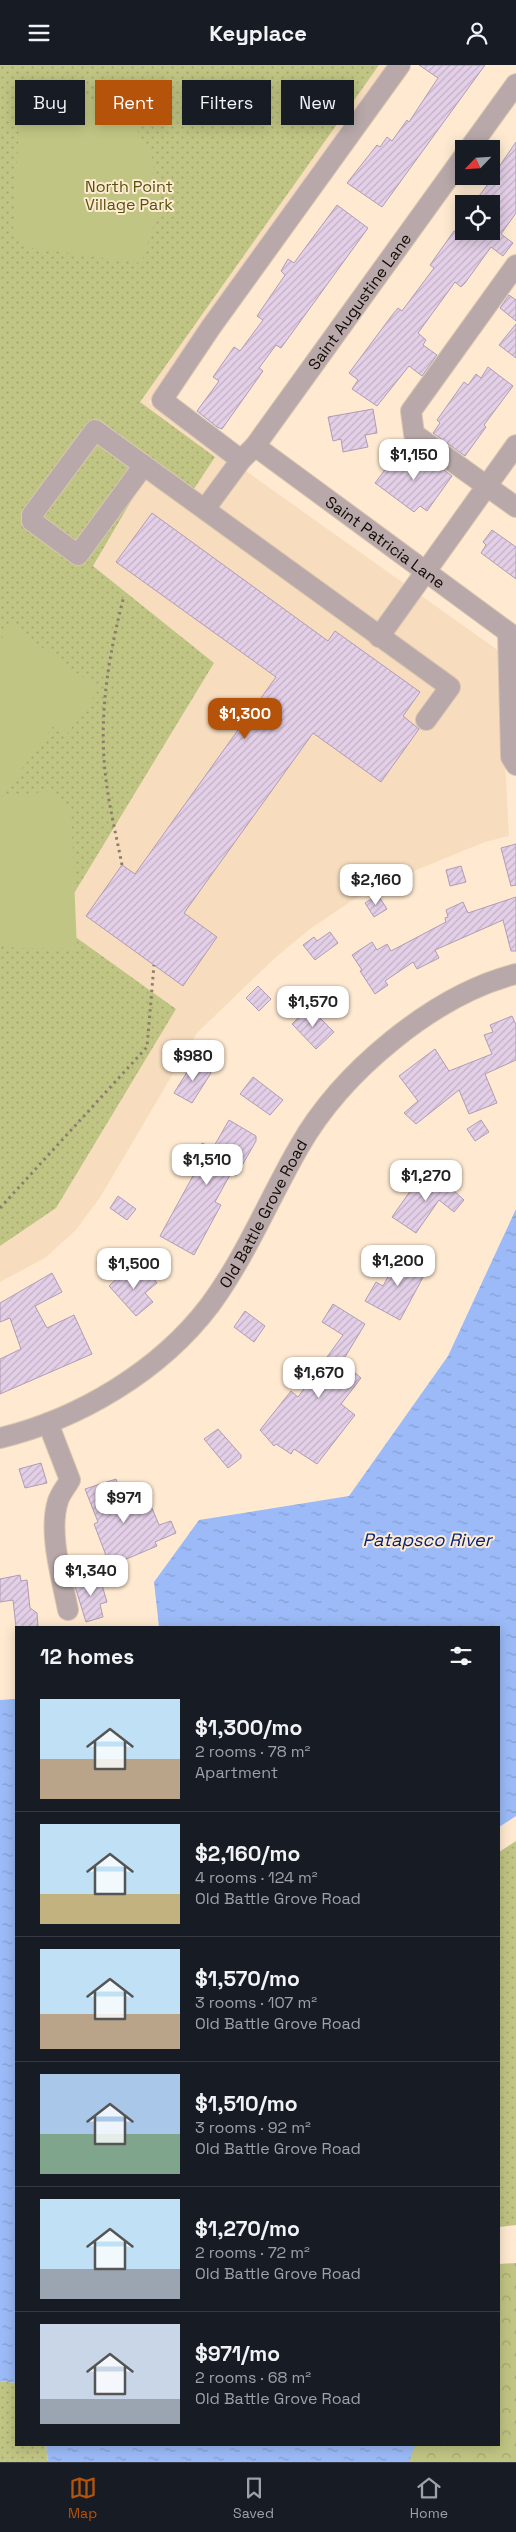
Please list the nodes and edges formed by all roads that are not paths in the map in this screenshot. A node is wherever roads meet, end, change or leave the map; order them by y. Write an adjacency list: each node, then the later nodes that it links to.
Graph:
1 (400, 65): 7 (street, Saint Patricia Lane)
2 (516, 85): 3 (street)
3 (476, 140)
4 (455, 168): 7 (street, Saint Augustine Lane)
5 (516, 265): 9 (street)
6 (516, 445): 9 (street)
7 (248, 453): 11 (street, Saint Augustine Lane); 12 (street, Saint Patricia Lane)
8 (144, 465): 8 (street); 11 (street)
9 (486, 486): 10 (street); 12 (street)
10 (516, 507)
11 (205, 509): 14 (street)
12 (426, 571): 13 (street, Saint Patricia Lane); 14 (street)
13 (512, 635): 16 (street)
14 (378, 637): 15 (street)
15 (426, 720)
16 (516, 765)
17 (516, 974): 18 (street, Old Battle Grove Road)
18 (48, 1423): 19 (street, Old Battle Grove Road); 20 (street)
19 (0, 1438)
20 (68, 1610)

